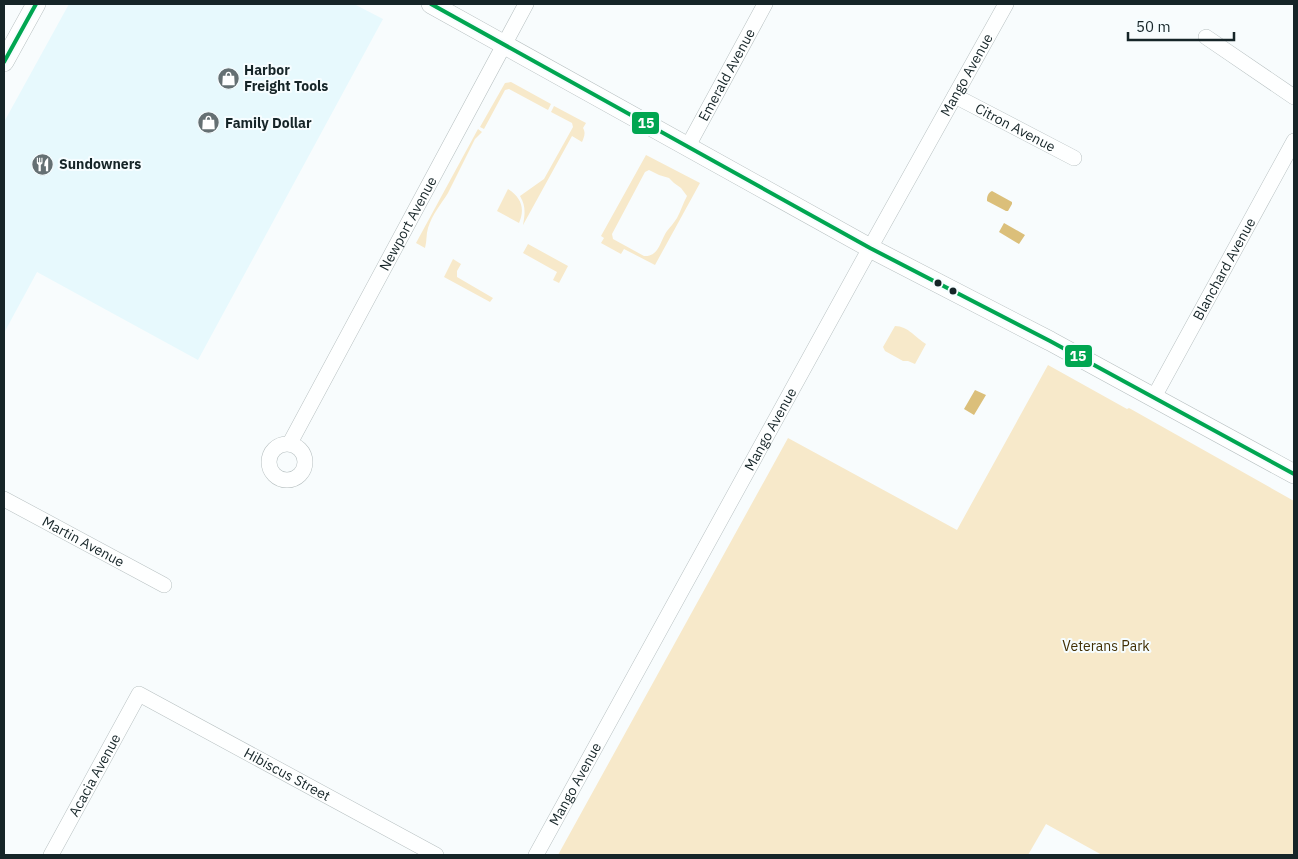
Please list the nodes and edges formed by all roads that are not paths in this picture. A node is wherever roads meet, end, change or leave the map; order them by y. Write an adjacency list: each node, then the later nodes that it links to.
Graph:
1 (36, 4): 8 (main road)
2 (432, 4): 7 (main road)
3 (526, 4): 7 (street, Newport Avenue)
4 (766, 4): 12 (street, Emerald Avenue)
5 (1006, 4): 9 (street, Mango Avenue)
6 (1206, 37): 10 (street)
7 (504, 44): 12 (main road); 16 (street, Newport Avenue)
8 (4, 62)
9 (955, 96): 13 (street, Citron Avenue); 14 (street, Mango Avenue)
10 (1294, 97)
11 (1294, 141): 15 (street, Blanchard Avenue)
12 (688, 146): 14 (main road)
13 (1074, 158)
14 (870, 248): 15 (main road); 23 (street, Mango Avenue)
15 (1154, 398): 17 (main road)
16 (290, 443)
17 (1294, 474)
18 (4, 499): 19 (street, Martin Avenue)
19 (164, 584)
20 (139, 694): 21 (street, Acacia Avenue); 22 (street, Hibiscus Street)
21 (51, 855)
22 (436, 855)
23 (536, 855)

